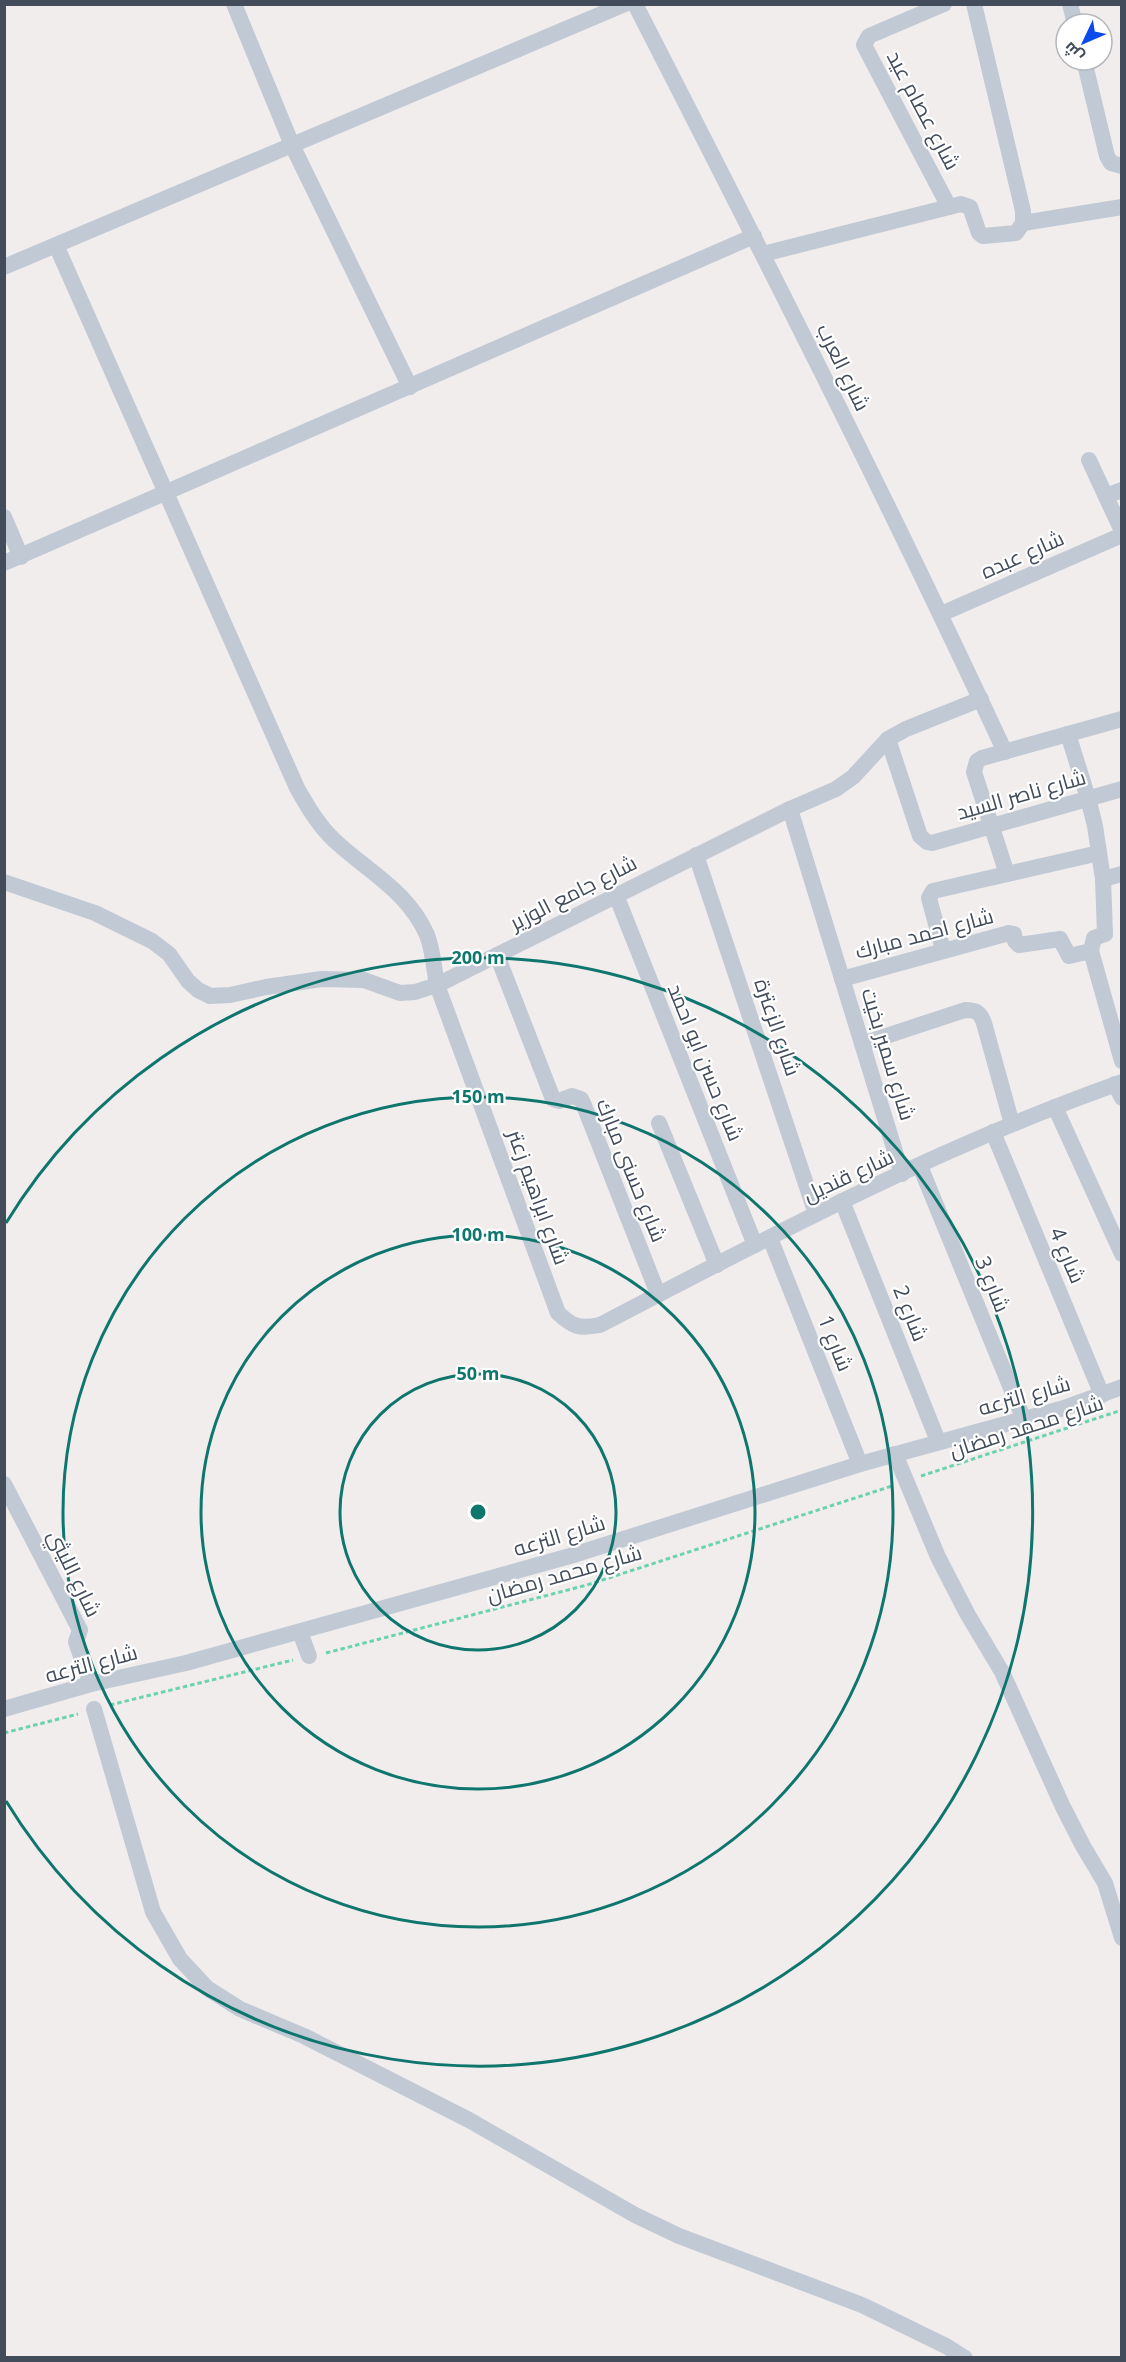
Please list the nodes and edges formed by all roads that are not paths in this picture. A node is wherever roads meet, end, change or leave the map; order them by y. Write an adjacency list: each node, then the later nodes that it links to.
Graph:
1 (234, 4): 7 (street)
2 (625, 4): 7 (street)
3 (635, 4): 12 (street, شارع العرب)
4 (944, 4): 9 (street, شارع عصام عيد)
5 (974, 4): 11 (street)
6 (1087, 72): 8 (street)
7 (292, 145): 13 (street); 16 (street)
8 (1122, 166)
9 (949, 207): 11 (street); 14 (street)
10 (1122, 207): 11 (street)
11 (1023, 223)
12 (754, 236): 14 (street, شارع العرب); 16 (street)
13 (56, 245): 15 (street); 18 (street, شارع ابراهيم زعتر)
14 (763, 254): 24 (street, شارع العرب)
15 (4, 267)
16 (410, 387): 18 (street)
17 (1089, 460): 19 (street)
18 (167, 492): 22 (street); 45 (street, شارع ابراهيم زعتر)
19 (1114, 493): 21 (street)
20 (4, 517): 22 (street)
21 (1122, 533): 24 (street, شارع عبده)
22 (21, 557): 23 (street)
23 (4, 564)
24 (941, 614): 25 (street, شارع العرب)
25 (981, 699): 28 (street, شارع جامع الوزير); 29 (street, شارع العرب)
26 (1122, 719): 27 (street)
27 (1068, 734): 29 (street); 31 (street)
28 (888, 739): 32 (street, شارع جامع الوزير); 33 (street, شارع ناصر السيد)
29 (1005, 752): 33 (street)
30 (1122, 789): 31 (street, شارع ناصر السيد)
31 (1088, 798): 33 (street, شارع ناصر السيد); 34 (street)
32 (790, 809): 35 (street, شارع جامع الوزير); 44 (street, شارع سمير بخيت)
33 (991, 826): 36 (street)
34 (1099, 853): 36 (street); 38 (street)
35 (696, 855): 40 (street, شارع جامع الوزير); 56 (street, شارع الزعترة)
36 (1007, 874): 41 (street)
37 (1122, 874): 38 (street)
38 (1103, 879): 42 (street)
39 (4, 882): 45 (street, شارع جامع الوزير)
40 (616, 895): 43 (street, شارع جامع الوزير); 57 (street, شارع حسن ابو احمد)
41 (943, 950): 42 (street, شارع احمد مبارك); 44 (street, شارع احمد مبارك)
42 (1091, 951): 47 (street)
43 (497, 955): 45 (street, شارع جامع الوزير); 60 (street, شارع حسنى مبارك)
44 (842, 979): 46 (street, شارع سمير بخيت)
45 (437, 985): 61 (street, شارع ابراهيم زعتر)
46 (862, 1044): 51 (street); 54 (street, شارع سمير بخيت)
47 (1122, 1061)
48 (1120, 1088): 49 (street, شارع قنديل)
49 (1055, 1107): 51 (street, شارع قنديل); 58 (street)
50 (659, 1123): 59 (street)
51 (1012, 1124): 52 (street, شارع قنديل)
52 (993, 1132): 53 (street, شارع قنديل); 63 (street, شارع 4)
53 (920, 1166): 54 (street, شارع قنديل); 64 (street, شارع 3)
54 (902, 1174): 55 (street, شارع قنديل)
55 (842, 1201): 56 (street, شارع قنديل); 65 (street, شارع 2)
56 (816, 1214): 57 (street, شارع قنديل)
57 (762, 1241): 59 (street, شارع قنديل); 67 (street, شارع 1)
58 (1122, 1254)
59 (717, 1265): 60 (street, شارع قنديل)
60 (658, 1294): 61 (street, شارع قنديل)
61 (600, 1325)
62 (1122, 1387): 63 (street, شارع الترعه)
63 (1102, 1395): 64 (street, شارع الترعه)
64 (1024, 1420): 65 (street, شارع الترعه)
65 (938, 1441): 66 (street, شارع الترعه)
66 (895, 1454): 67 (street, شارع الترعه); 74 (street)
67 (860, 1464): 69 (street, شارع الترعه)
68 (4, 1484): 71 (street, شارع الليثي)
69 (300, 1632): 70 (street); 71 (street, شارع الترعه)
70 (309, 1656)
71 (91, 1684): 72 (street, شارع الترعه)
72 (4, 1709)
73 (94, 1709): 75 (street)
74 (1122, 1938)
75 (964, 2358)

